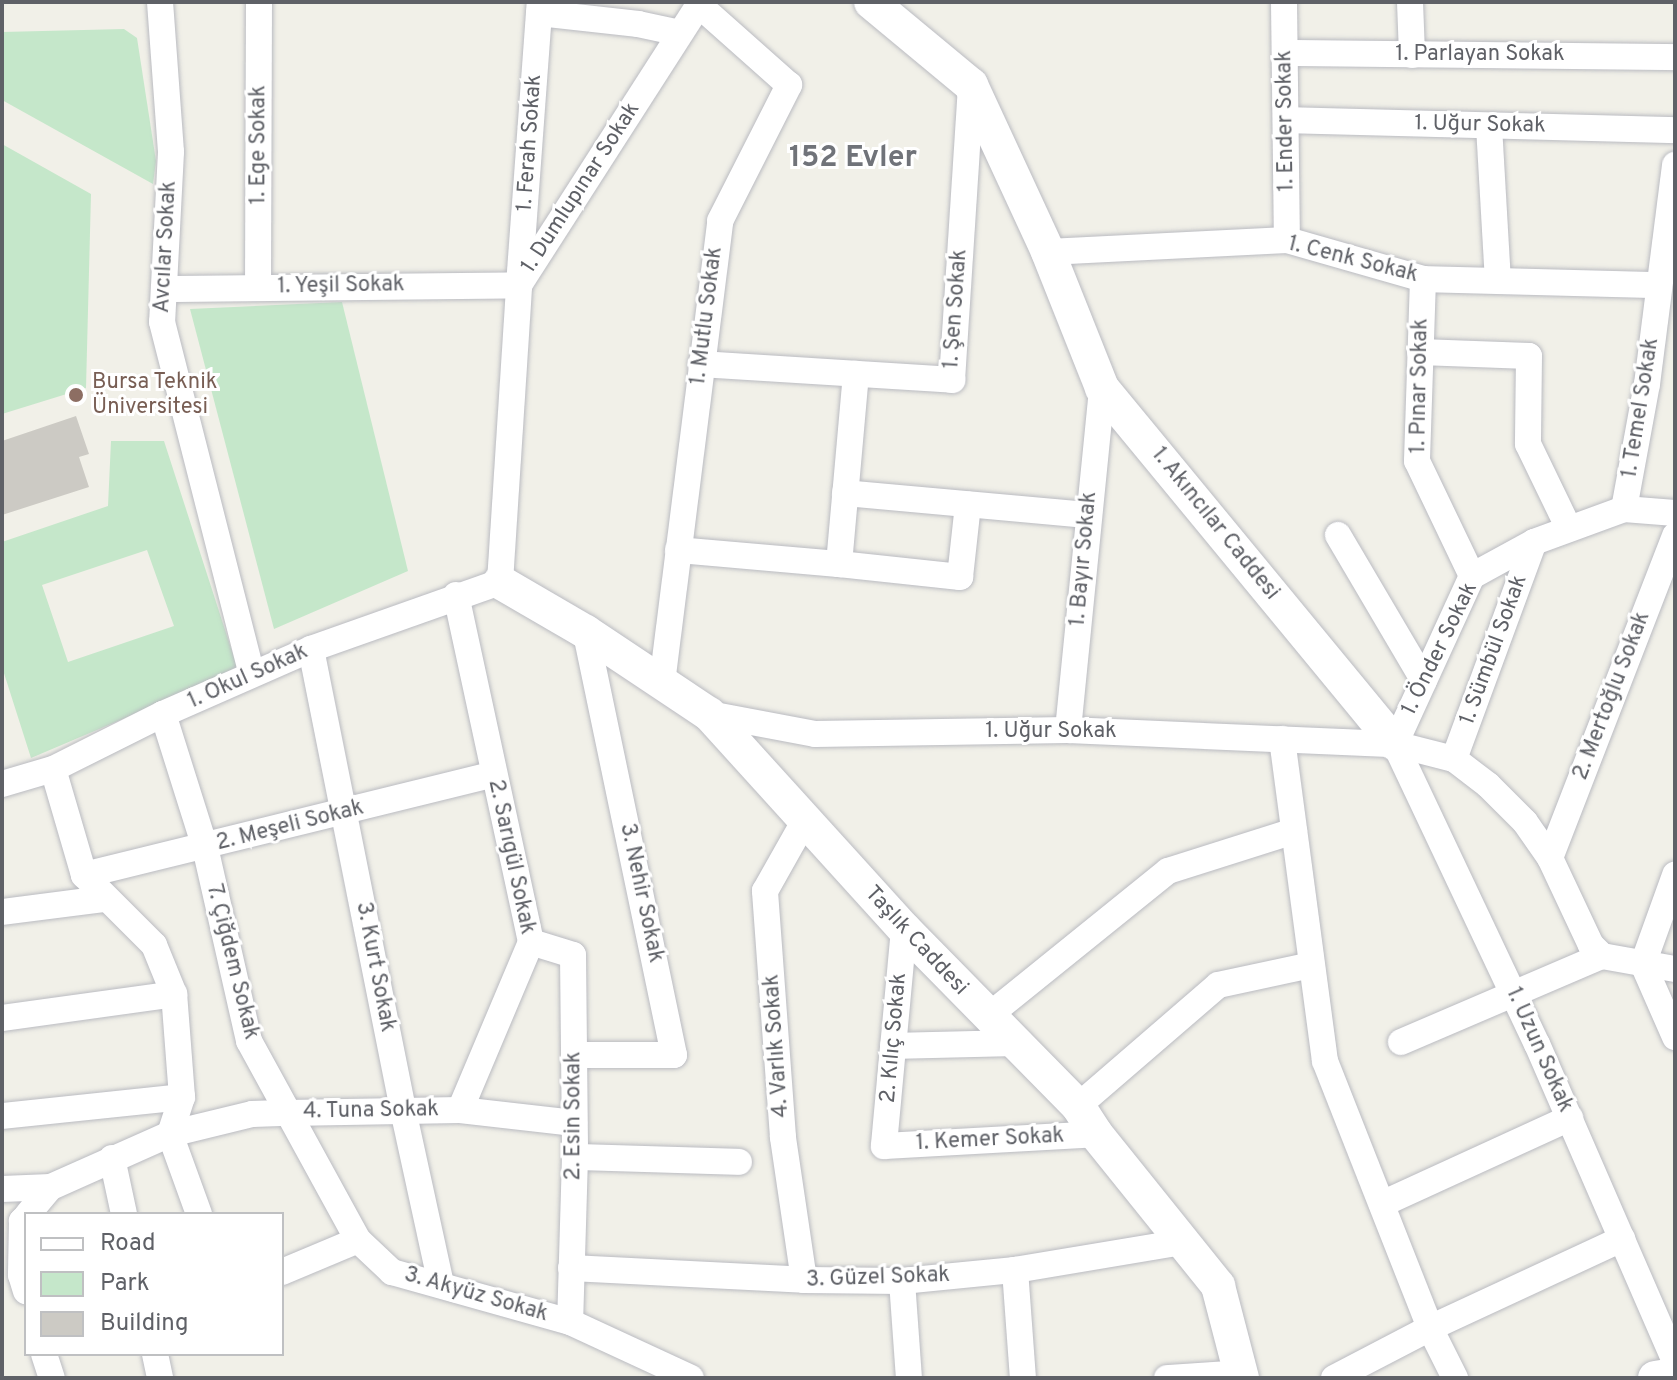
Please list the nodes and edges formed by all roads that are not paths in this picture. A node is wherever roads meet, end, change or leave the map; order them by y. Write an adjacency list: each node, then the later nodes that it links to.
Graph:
1 (160, 2): 24 (street, Avcılar Sokak)
2 (259, 2): 23 (street, 1. Ege Sokak)
3 (871, 2): 12 (street, 1. Akıncılar Caddesi)
4 (1284, 2): 9 (street, 1. Ender Sokak)
5 (1410, 2): 10 (street)
6 (700, 4): 8 (street, 1. Dumlupınar Sokak); 26 (street, 1. Mutlu Sokak)
7 (540, 8): 8 (street); 22 (street, 1. Ferah Sokak)
8 (680, 33): 22 (street, 1. Dumlupınar Sokak)
9 (1285, 53): 10 (street, 1. Parlayan Sokak); 13 (street, 1. Ender Sokak)
10 (1412, 55): 11 (street, 1. Parlayan Sokak)
11 (1675, 57)
12 (971, 85): 18 (street, 1. Akıncılar Caddesi); 27 (street, 1. Şen Sokak)
13 (1286, 120): 14 (street, 1. Uğur Sokak); 17 (street, 1. Ender Sokak)
14 (1489, 126): 15 (street, 1. Uğur Sokak); 21 (street)
15 (1675, 130)
16 (1675, 165): 19 (street, 1. Temel Sokak)
17 (1287, 240): 18 (street, 1. Cenk Sokak); 20 (street, 1. Cenk Sokak)
18 (1048, 252): 28 (street, 1. Akıncılar Caddesi)
19 (1665, 269): 21 (street, 1. Cenk Sokak); 31 (street, 1. Temel Sokak)
20 (1423, 279): 21 (street, 1. Cenk Sokak); 25 (street, 1. Pınar Sokak)
21 (1498, 281)
22 (519, 285): 23 (street, 1. Yeşil Sokak); 41 (street, 1. Dumlupınar Sokak)
23 (258, 287): 24 (street, 1. Yeşil Sokak)
24 (164, 289): 45 (street, Avcılar Sokak)
25 (1420, 352): 34 (street); 40 (street, 1. Pınar Sokak)
26 (701, 364): 27 (street, 1. Şen Sokak); 38 (street, 1. Mutlu Sokak)
27 (856, 374): 29 (street)
28 (1102, 388): 33 (street, 1. Bayır Sokak); 52 (street, 1. Akıncılar Caddesi)
29 (845, 493): 30 (street); 39 (street)
30 (968, 504): 33 (street); 39 (street)
31 (1624, 509): 32 (street, 1. Önder Sokak); 34 (street, 1. Önder Sokak)
32 (1675, 513)
33 (1088, 515): 50 (street, 1. Bayır Sokak)
34 (1569, 529): 37 (street, 1. Önder Sokak)
35 (1338, 535): 46 (street)
36 (1675, 535): 61 (street, 2. Mertoğlu Sokak)
37 (1534, 542): 40 (street, 1. Önder Sokak); 53 (street, 1. Sümbül Sokak)
38 (678, 550): 39 (street); 47 (street, 1. Mutlu Sokak)
39 (839, 564)
40 (1472, 576): 46 (street, 1. Önder Sokak)
41 (500, 582): 42 (street, 1. Okul Sokak); 43 (street, Taşlık Caddesi)
42 (456, 595): 44 (street, 1. Okul Sokak); 55 (street, 2. Sarıgül Sokak)
43 (586, 632): 47 (street, Taşlık Caddesi); 80 (street, 3. Nehir Sokak)
44 (311, 649): 45 (street, 1. Okul Sokak); 57 (street, 3. Kurt Sokak)
45 (252, 674): 48 (street, 1. Okul Sokak)
46 (1424, 681): 52 (street, 1. Önder Sokak)
47 (662, 683): 49 (street, Taşlık Caddesi)
48 (163, 714): 54 (street, 1. Okul Sokak); 60 (street, 7. Çiğdem Sokak)
49 (709, 714): 50 (street, 1. Uğur Sokak); 58 (street, Taşlık Caddesi)
50 (1068, 730): 51 (street, 1. Uğur Sokak)
51 (1282, 739): 52 (street, 1. Uğur Sokak); 59 (street)
52 (1395, 744): 53 (street); 73 (street, 1. Uzun Sokak)
53 (1454, 759): 61 (street)
54 (53, 769): 56 (street, 1. Okul Sokak); 62 (street)
55 (494, 774): 57 (street, 2. Meşeli Sokak); 67 (street, 2. Sarıgül Sokak)
56 (2, 784)
57 (345, 812): 60 (street, 2. Meşeli Sokak); 82 (street, 3. Kurt Sokak)
58 (805, 820): 66 (street, Taşlık Caddesi); 107 (street, 4. Varlık Sokak)
59 (1294, 831): 70 (street); 74 (street)
60 (205, 847): 62 (street, 2. Meşeli Sokak); 84 (street, 7. Çiğdem Sokak)
61 (1550, 858): 68 (street)
62 (84, 875): 64 (street)
63 (1675, 875): 69 (street)
64 (104, 899): 65 (street); 72 (street)
65 (2, 912)
66 (904, 929): 74 (street, Taşlık Caddesi); 79 (street, 2. Kılıç Sokak)
67 (531, 942): 80 (street, 2. Esin Sokak); 83 (street, 2. Sarıgül Sokak)
68 (1602, 956): 69 (street); 73 (street)
69 (1643, 964): 71 (street); 76 (street)
70 (1311, 965): 87 (street); 96 (street)
71 (1675, 969)
72 (174, 994): 75 (street); 81 (street)
73 (1514, 994): 77 (street); 86 (street, 1. Uzun Sokak)
74 (987, 1017): 78 (street, Taşlık Caddesi)
75 (2, 1018)
76 (1675, 1037)
77 (1401, 1042)
78 (1014, 1043): 79 (street); 87 (street, Taşlık Caddesi)
79 (893, 1046): 90 (street, 2. Kılıç Sokak)
80 (574, 1055): 88 (street, 2. Esin Sokak)
81 (182, 1097): 85 (street); 89 (street)
82 (403, 1110): 83 (street, 4. Tuna Sokak); 84 (street, 4. Tuna Sokak); 110 (street, 3. Kurt Sokak)
83 (460, 1110): 88 (street, 4. Tuna Sokak)
84 (288, 1113): 89 (street, 4. Tuna Sokak); 102 (street, 3. Akyüz Sokak)
85 (2, 1116)
86 (1570, 1118): 96 (street); 101 (street, 1. Uzun Sokak)
87 (1087, 1120): 90 (street, 1. Kemer Sokak); 103 (street, Taşlık Caddesi)
88 (574, 1123): 91 (street, 2. Esin Sokak)
89 (170, 1134): 92 (street, 4. Tuna Sokak); 99 (street)
90 (884, 1146)
91 (575, 1157): 93 (street); 104 (street, 2. Esin Sokak)
92 (112, 1158): 94 (street, 4. Tuna Sokak); 98 (street)
93 (739, 1162)
94 (51, 1187): 95 (street); 97 (street)
95 (2, 1189)
96 (1382, 1204): 112 (street)
97 (30, 1212)
98 (124, 1212)
99 (198, 1212)
100 (24, 1219): 109 (street)
101 (1622, 1239): 112 (street); 115 (street, 1. Uzun Sokak)
102 (358, 1240): 106 (street); 110 (street, 3. Akyüz Sokak)
103 (1182, 1242): 105 (street, 3. Güzel Sokak); 117 (street, Taşlık Caddesi)
104 (571, 1268): 107 (street, 3. Güzel Sokak); 111 (street, 2. Esin Sokak)
105 (1015, 1270): 108 (street, 3. Güzel Sokak); 122 (street)
106 (284, 1271)
107 (804, 1280): 108 (street, 3. Güzel Sokak)
108 (902, 1281): 121 (street)
109 (24, 1285)
110 (441, 1285): 111 (street, 3. Akyüz Sokak)
111 (570, 1322): 120 (street, 3. Akyüz Sokak)
112 (1430, 1328): 124 (street); 125 (street)
113 (45, 1356): 118 (street)
114 (155, 1356): 119 (street)
115 (1675, 1361)
116 (1675, 1375): 126 (street)
117 (1242, 1376): 123 (street)
118 (52, 1378)
119 (160, 1378)
120 (691, 1378)
121 (909, 1378)
122 (1023, 1378)
123 (1167, 1378)
124 (1334, 1378)
125 (1455, 1378)
126 (1655, 1378)

